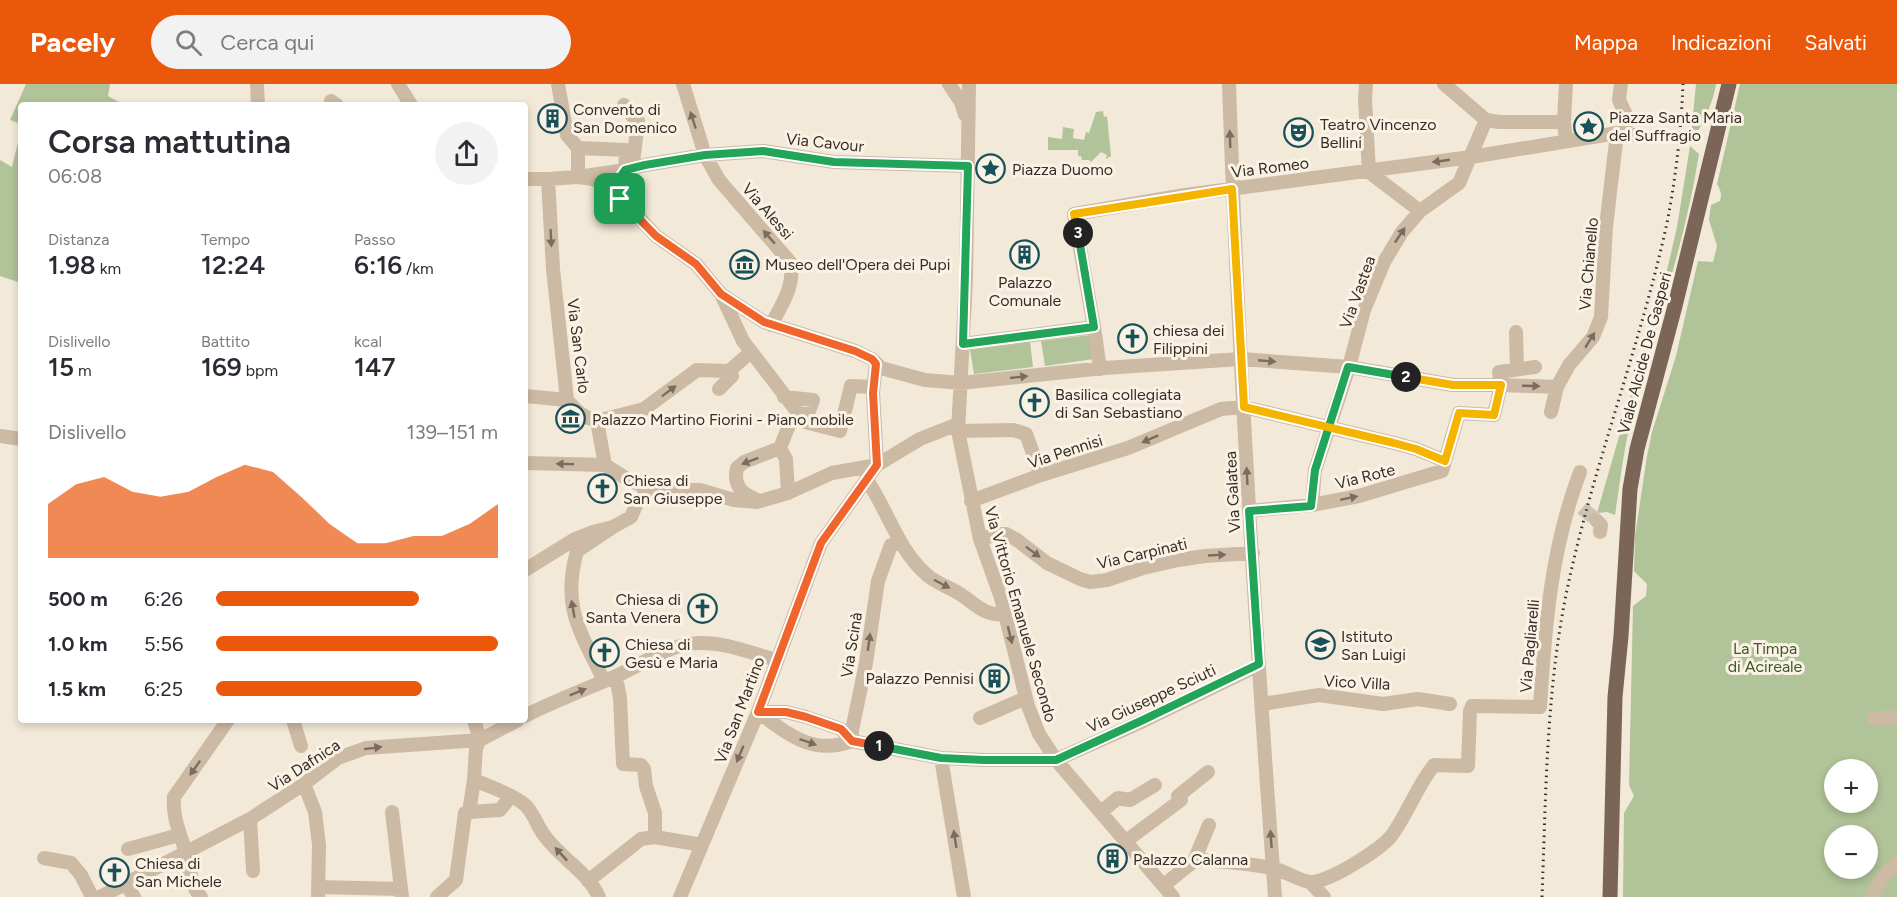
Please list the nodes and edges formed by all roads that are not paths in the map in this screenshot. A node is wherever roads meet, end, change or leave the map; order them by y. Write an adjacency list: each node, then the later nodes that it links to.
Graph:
1 (257, 84): 13 (street)
2 (399, 84): 14 (street)
3 (558, 84): 21 (street)
4 (683, 84): 22 (street, Via Alessi, one-way to 4)
5 (949, 84): 18 (street)
6 (969, 84): 18 (street, Via Vittorio Emanuele Secondo)
7 (1228, 84): 30 (street, Via Galatea, one-way to 7)
8 (1366, 84): 26 (street)
9 (1444, 84): 17 (street)
10 (1566, 84): 16 (street)
11 (1621, 84): 19 (street, Via Chianello)
12 (1729, 84): 84 (main road, Viale Alcide De Gasperi)
13 (258, 102)
14 (406, 102)
15 (624, 105): 25 (street)
16 (1564, 119): 17 (street); 20 (street)
17 (1486, 120): 23 (street, Via Vastea)
18 (967, 123): 24 (street, Via Vittorio Emanuele Secondo)
19 (1623, 136): 20 (street, Via Romeo); 48 (street, Via Chianello, one-way to 19)
20 (1566, 141): 23 (street, Via Romeo)
21 (578, 148): 25 (street); 27 (street)
22 (705, 155): 24 (street, Via Cavour); 25 (street, Via Cavour); 34 (street, Via Alessi, one-way to 22)
23 (1471, 157): 26 (street, Via Romeo, one-way to 26); 32 (street, Via Vastea)
24 (968, 166): 37 (street, Via Vittorio Emanuele Secondo)
25 (634, 168): 27 (street, Via Cavour); 31 (street)
26 (1369, 172): 30 (street, Via Romeo); 32 (street)
27 (578, 177): 29 (street, Via Cavour); 31 (street)
28 (528, 178): 29 (street, Via Cavour)
29 (548, 179): 53 (street, Via San Carlo, one-way to 53)
30 (1232, 189): 35 (street, Via Romeo); 39 (street, Via Galatea)
31 (616, 194): 33 (street)
32 (1420, 211): 41 (street, Via Vastea, one-way to 32)
33 (721, 294): 34 (street); 38 (street)
34 (767, 324): 40 (street)
35 (1094, 325): 37 (street); 43 (street)
36 (1516, 332): 44 (street)
37 (963, 340): 46 (street, Via Vittorio Emanuele Secondo)
38 (747, 346): 45 (street); 52 (street)
39 (1241, 359): 41 (street, one-way to 41); 43 (street); 54 (street, Via Galatea)
40 (878, 366): 46 (street); 50 (street)
41 (1348, 367): 47 (street); 58 (street, Via Vastea)
42 (1534, 367): 44 (street)
43 (1102, 368): 46 (street, one-way to 43)
44 (1517, 369): 47 (street)
45 (729, 371): 49 (street); 57 (street, one-way to 45)
46 (961, 383): 59 (street, Via Vittorio Emanuele Secondo)
47 (1501, 385): 48 (street, one-way to 48); 63 (street)
48 (1557, 387): 55 (street, Via Chianello)
49 (719, 389)
50 (873, 390): 56 (street); 64 (street)
51 (528, 396): 53 (street)
52 (784, 396): 56 (street); 56 (street)
53 (567, 400): 57 (street, Via San Carlo)
54 (1244, 407): 58 (street, Via Pennisi); 68 (street, Via Pennisi, one-way to 68); 77 (street, Via Galatea, one-way to 54)
55 (1551, 411)
56 (802, 419): 62 (street)
57 (597, 421): 66 (street)
58 (1328, 428): 63 (street, Via Pennisi); 75 (street, Via Vastea)
59 (959, 430): 64 (street); 68 (street); 73 (street, Via Vittorio Emanuele Secondo)
60 (0, 436): 61 (street)
61 (18, 439)
62 (780, 448): 71 (street); 72 (street, one-way to 72)
63 (1445, 461): 75 (street, Via Rote, one-way to 63)
64 (879, 462): 69 (street, Via San Martino); 71 (street)
65 (528, 464): 66 (street, one-way to 65)
66 (605, 465): 70 (street)
67 (1580, 472): 74 (street)
68 (1041, 475): 73 (street, Via Pennisi)
69 (867, 480): 80 (street); 85 (street, Via San Martino)
70 (649, 489): 72 (street); 78 (street)
71 (788, 493): 72 (street)
72 (761, 501)
73 (971, 501): 79 (street, Via Vittorio Emanuele Secondo)
74 (1569, 501): 76 (street); 128 (street, Via Pagliarelli)
75 (1311, 506): 77 (street, Via Rote)
76 (1582, 508)
77 (1249, 511): 81 (street, Via Galatea)
78 (613, 526): 82 (street); 87 (street, one-way to 78)
79 (980, 539): 81 (street, Via Carpinati, one-way to 81); 83 (street, Via Vittorio Emanuele Secondo)
80 (905, 548): 83 (street, one-way to 83); 101 (street, Via Scinà, one-way to 80)
81 (1253, 553): 86 (street, Via Galatea)
82 (528, 568)
83 (1005, 614): 88 (street, Via Vittorio Emanuele Secondo, one-way to 88)
84 (1621, 636): 143 (main road, Viale Alcide De Gasperi); 144 (main road, Viale Alcide De Gasperi)
85 (776, 660): 87 (street); 91 (street, Via San Martino)
86 (1259, 664): 89 (street, Via Galatea); 104 (street, Via Giuseppe Sciuti)
87 (610, 679): 92 (street, one-way to 87); 116 (street)
88 (1026, 698): 93 (street); 104 (street, Via Vittorio Emanuele Secondo)
89 (1262, 704): 90 (street, Vico Villa); 124 (street, Via Galatea, one-way to 89)
90 (1450, 704)
91 (758, 712): 101 (street); 101 (street, one-way to 101); 118 (street, Via San Martino, one-way to 118)
92 (528, 714)
93 (980, 718)
94 (1874, 718): 95 (street)
95 (1897, 718)
96 (226, 723): 115 (street, one-way to 115)
97 (294, 723): 102 (street)
98 (475, 723): 100 (street)
99 (512, 723): 100 (street, Via Dafnica)
100 (480, 740): 106 (street); 107 (street, Via Dafnica, one-way to 100)
101 (852, 741): 103 (street)
102 (301, 746)
103 (941, 758): 104 (street); 139 (street, one-way to 103)
104 (1056, 760): 112 (street, Via Vittorio Emanuele Secondo)
105 (1208, 772): 117 (street)
106 (474, 780): 109 (street); 111 (street)
107 (304, 784): 113 (street, Via Dafnica); 130 (street)
108 (1155, 785): 112 (street)
109 (511, 796): 111 (street); 127 (street, one-way to 109)
110 (392, 812): 131 (street)
111 (469, 812): 136 (street)
112 (1101, 812): 117 (street, Via Vittorio Emanuele Secondo)
113 (250, 819): 120 (street, Via Dafnica); 125 (street)
114 (1209, 825): 122 (street)
115 (178, 834): 119 (street); 120 (street)
116 (655, 837): 118 (street); 127 (street)
117 (1126, 841): 129 (street, Via Vittorio Emanuele Secondo)
118 (702, 845): 138 (street, Via San Martino)
119 (128, 849)
120 (186, 855): 126 (street, Via Dafnica); 135 (street)
121 (45, 858): 132 (street)
122 (1194, 861): 124 (street); 129 (street)
123 (1897, 863): 145 (street)
124 (1273, 868): 128 (street); 141 (street, Via Galatea)
125 (253, 871)
126 (132, 881): 133 (street); 134 (street)
127 (588, 881): 137 (street)
128 (1310, 882): 142 (street)
129 (1164, 885): 140 (street, Via Vittorio Emanuele Secondo)
130 (318, 892): 131 (street)
131 (402, 893)
132 (92, 897)
133 (100, 897)
134 (135, 897)
135 (201, 897)
136 (437, 897)
137 (599, 897)
138 (680, 897)
139 (964, 897)
140 (1173, 897)
141 (1275, 897)
142 (1324, 897)
143 (1610, 897)
144 (1617, 897)
145 (1872, 897)

